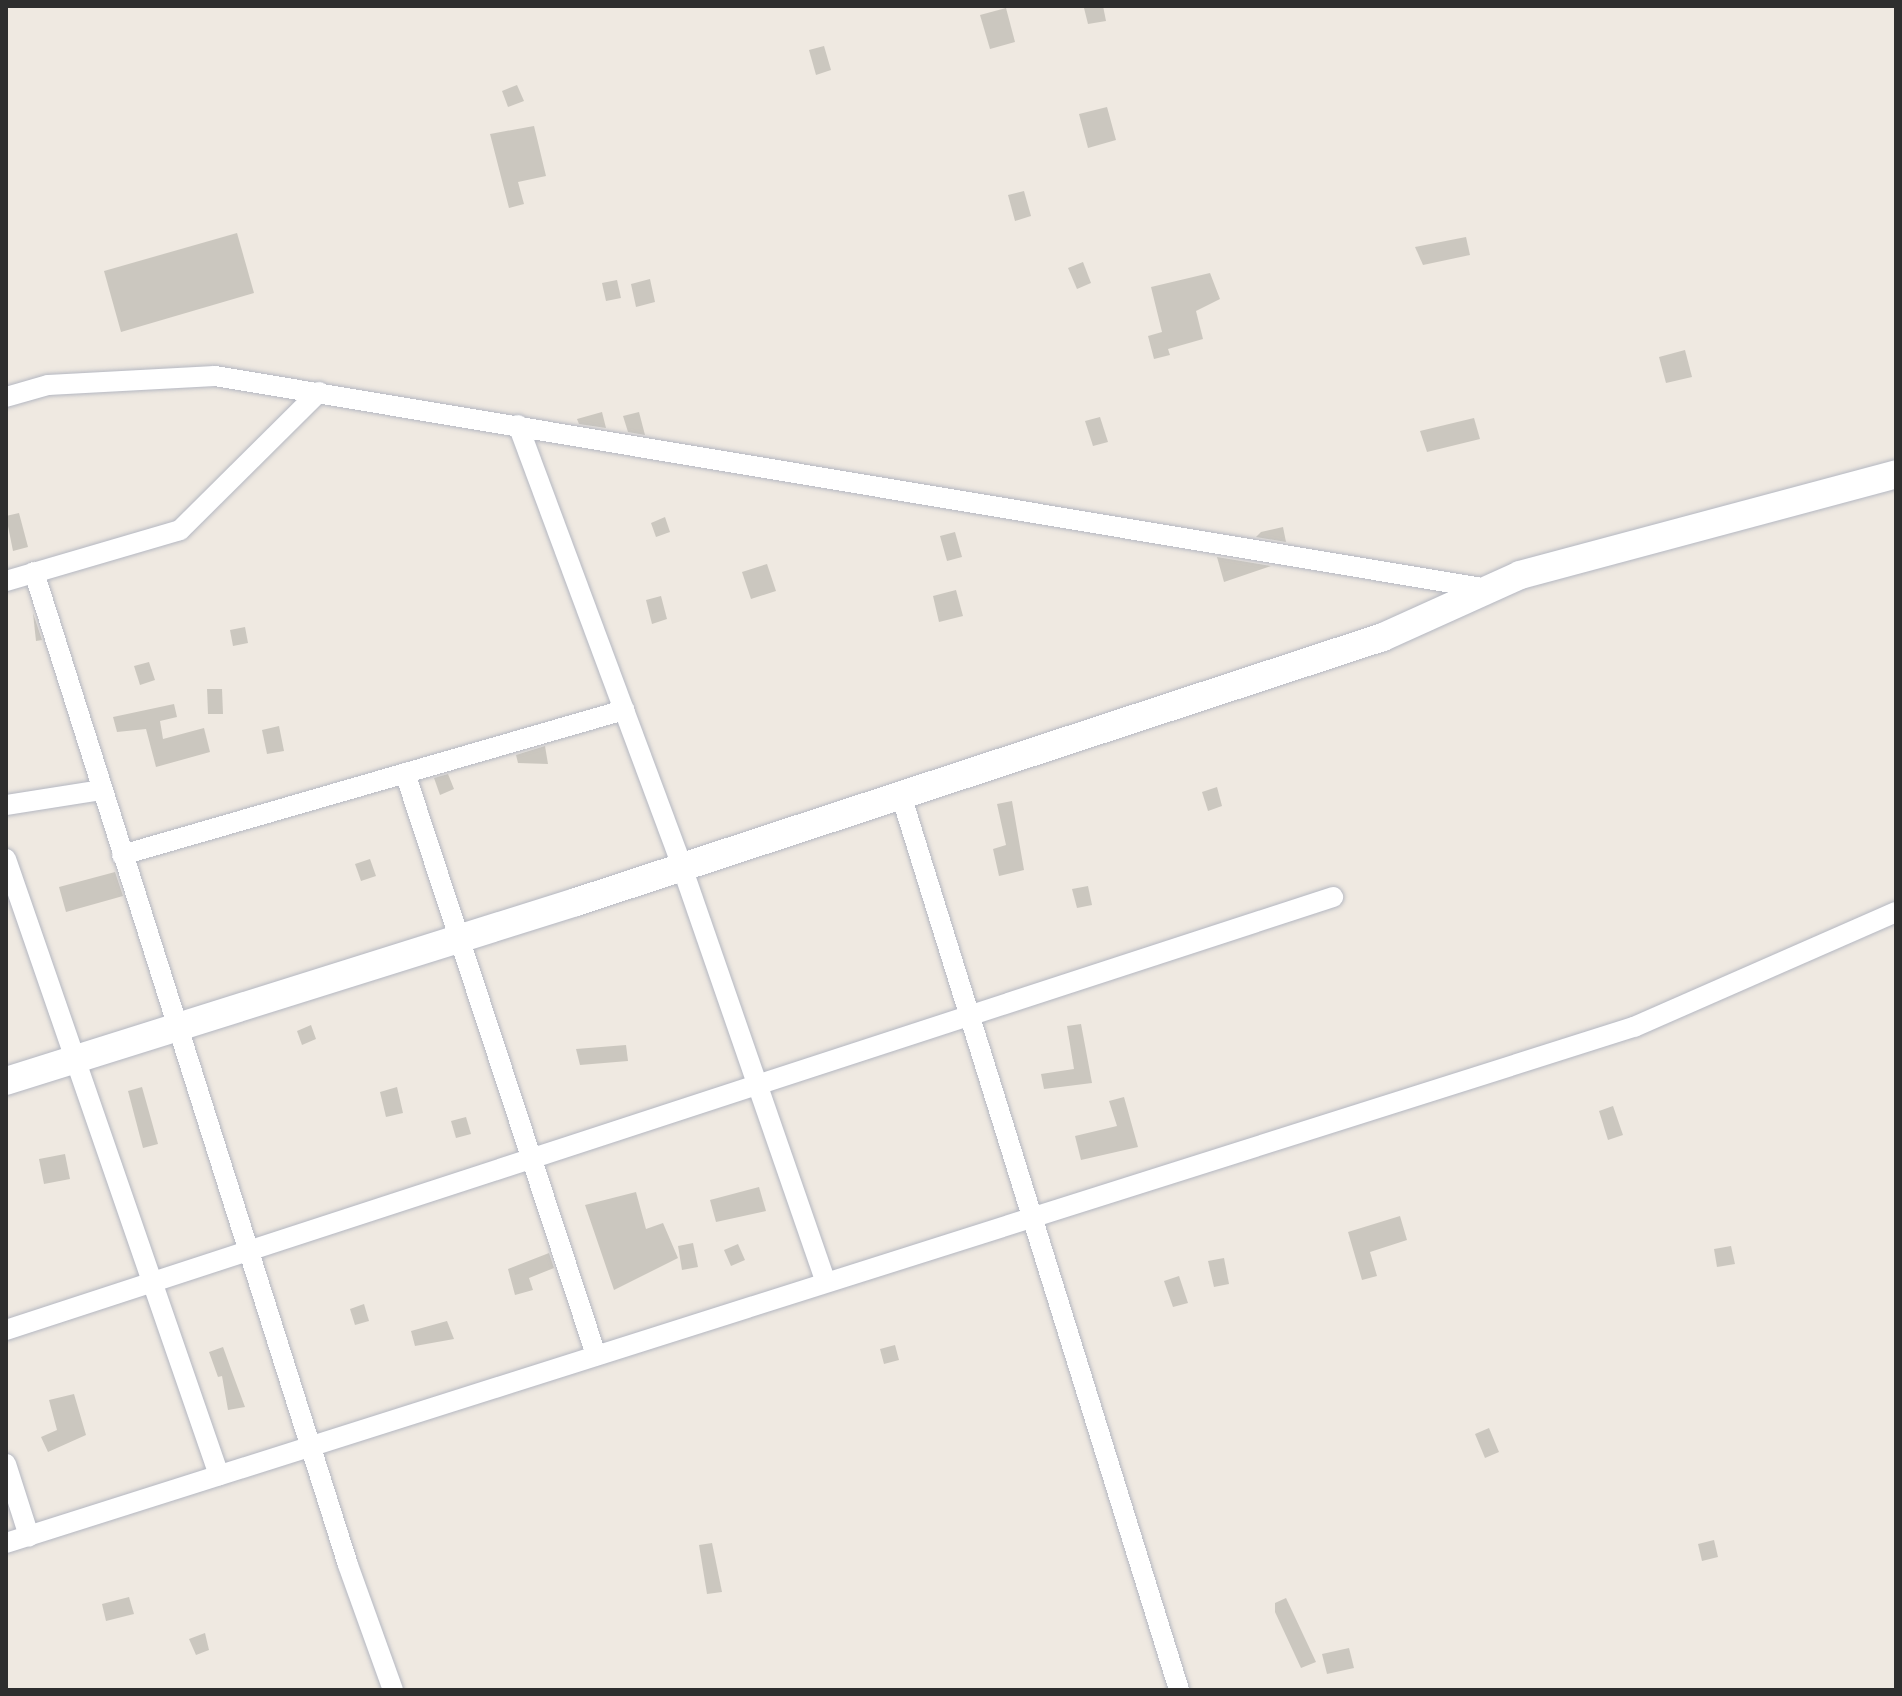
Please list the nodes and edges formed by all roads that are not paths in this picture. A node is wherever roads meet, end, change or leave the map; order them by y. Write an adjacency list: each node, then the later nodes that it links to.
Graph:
1 (319, 392): 2 (street); 3 (street); 5 (street)
2 (6, 397)
3 (518, 425): 7 (street); 8 (street)
4 (1896, 474): 7 (street)
5 (34, 572): 6 (street); 10 (street)
6 (6, 581)
7 (1488, 589): 11 (street)
8 (624, 710): 9 (street); 15 (street)
9 (405, 773): 13 (street); 18 (street)
10 (102, 790): 12 (street); 13 (street)
11 (901, 795): 15 (street); 19 (street)
12 (6, 805)
13 (122, 855): 20 (street)
14 (6, 859): 21 (street)
15 (682, 867): 18 (street); 23 (street)
16 (1333, 897): 19 (street)
17 (1896, 912): 25 (street)
18 (459, 938): 20 (street); 24 (street)
19 (969, 1016): 23 (street); 25 (street)
20 (177, 1027): 21 (street); 26 (street)
21 (75, 1059): 22 (street); 27 (street)
22 (6, 1081)
23 (757, 1085): 24 (street); 28 (street)
24 (531, 1159): 26 (street); 30 (street)
25 (1032, 1217): 28 (street); 37 (street)
26 (250, 1250): 27 (street); 31 (street)
27 (152, 1282): 29 (street); 33 (street)
28 (826, 1282): 30 (street)
29 (6, 1330)
30 (596, 1355): 31 (street)
31 (311, 1445): 33 (street); 36 (street)
32 (6, 1464): 34 (street)
33 (219, 1475): 34 (street)
34 (29, 1536): 35 (street)
35 (6, 1543)
36 (393, 1690)
37 (1179, 1690)

